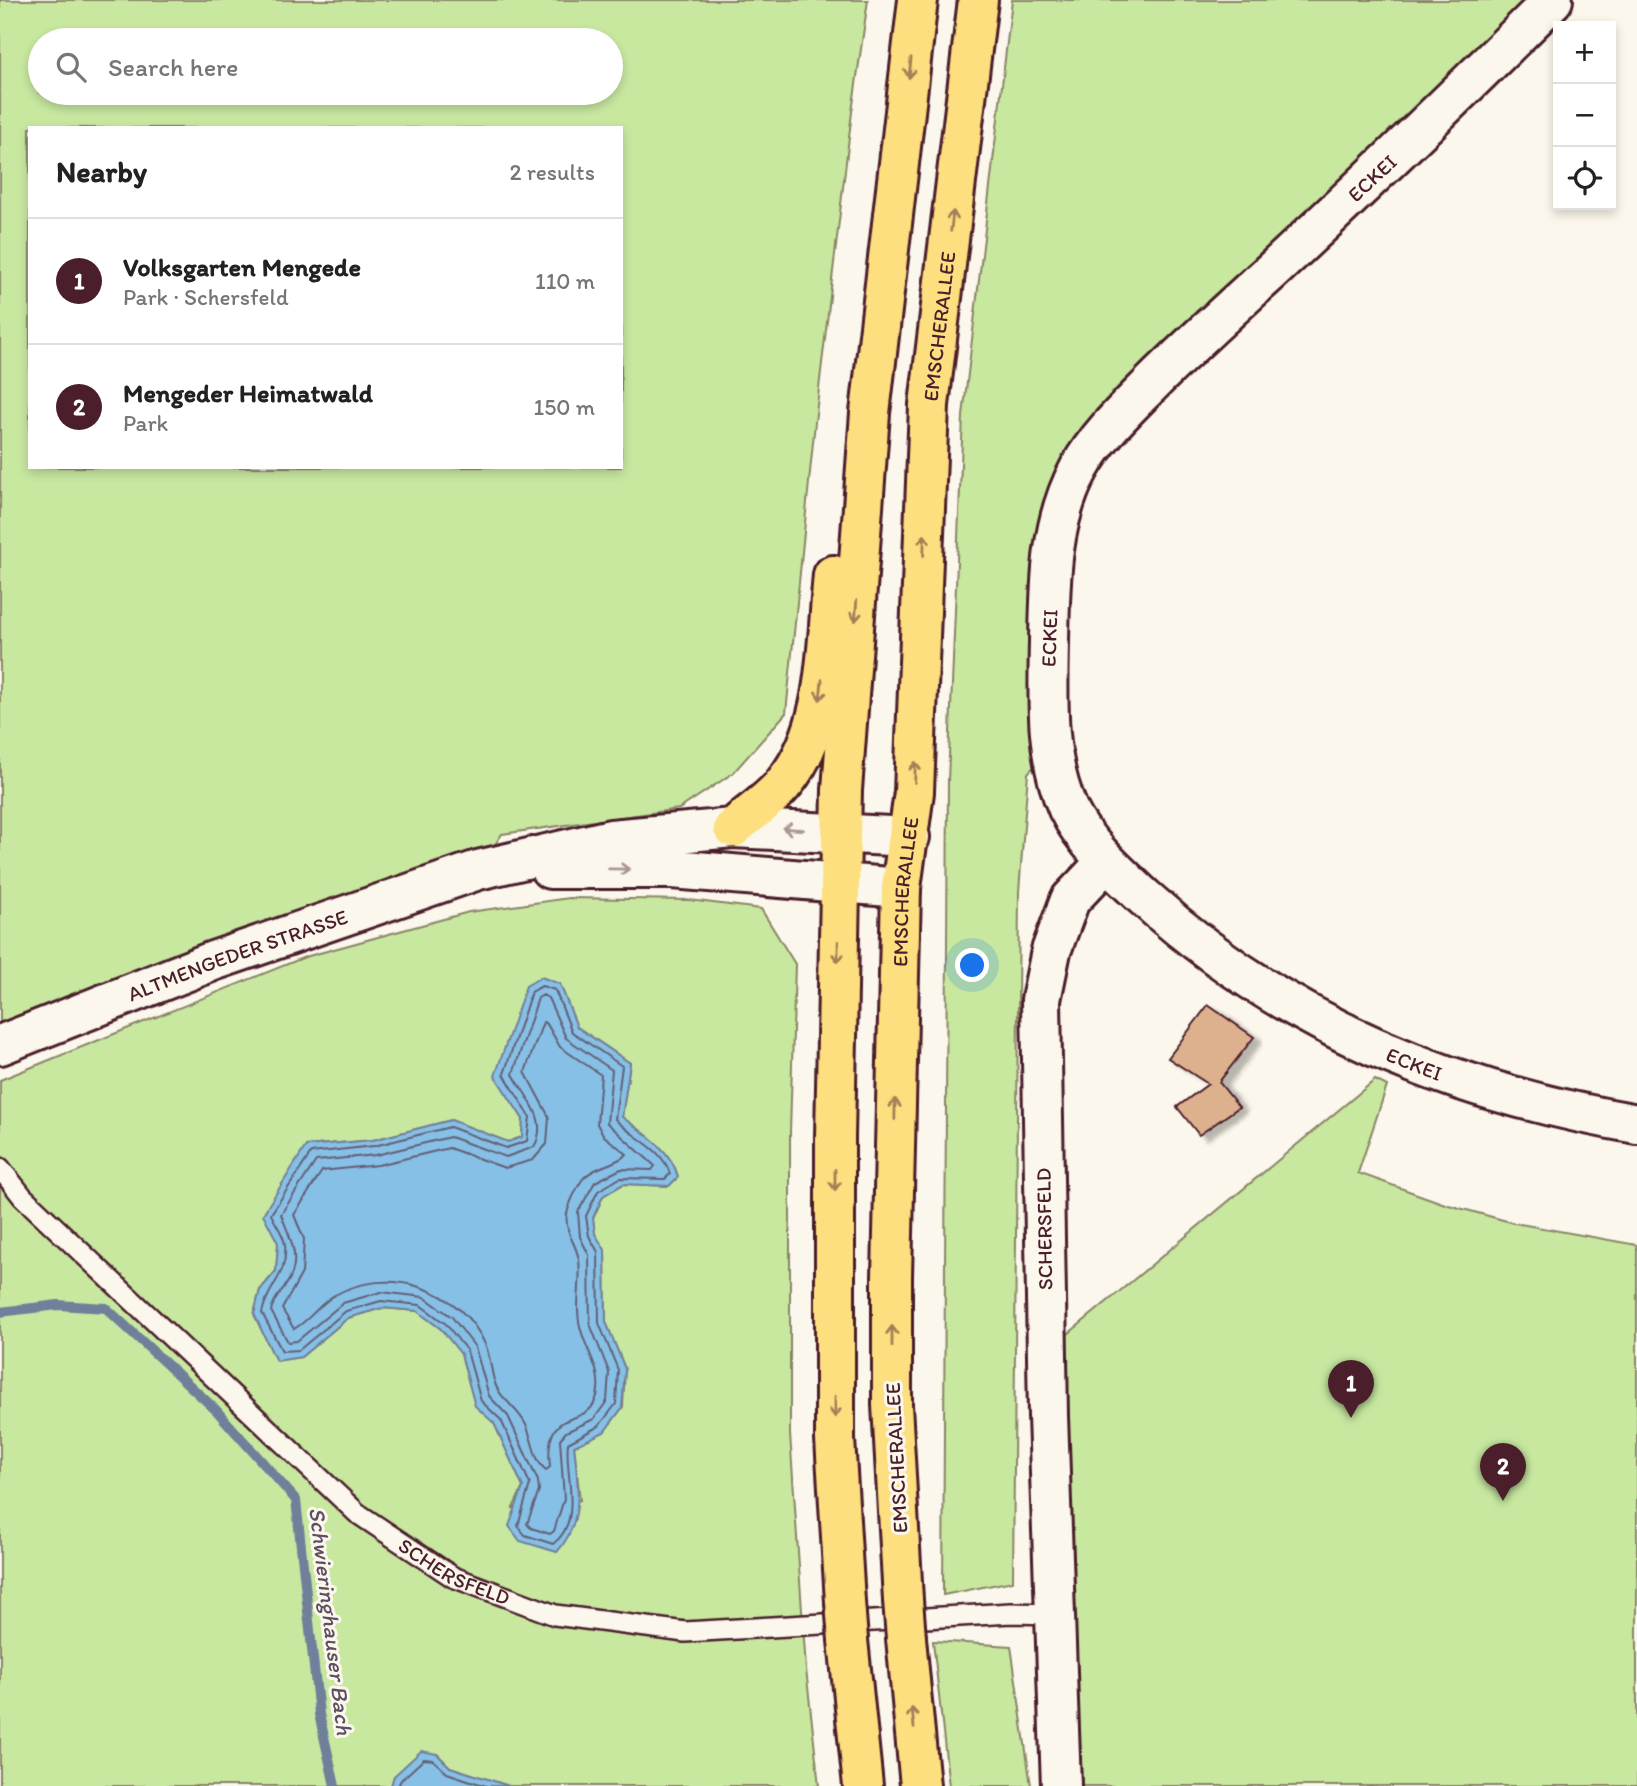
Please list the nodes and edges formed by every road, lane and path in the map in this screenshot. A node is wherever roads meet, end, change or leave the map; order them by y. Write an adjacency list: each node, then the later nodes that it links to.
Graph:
1 (918, 0): 4 (main road, one-way to 4)
2 (978, 0): 7 (main road, EMSCHERALLEE, one-way to 2)
3 (1552, 0): 8 (street, ECKEI)
4 (896, 192): 5 (main road, one-way to 5); 6 (main road, one-way to 6)
5 (733, 828): 6 (street, ALTMENGEDER STRASSE, one-way to 5); 9 (street, ALTMENGEDER STRASSE)
6 (841, 832): 7 (street, ALTMENGEDER STRASSE); 10 (main road)
7 (910, 837): 11 (main road, EMSCHERALLEE)
8 (1106, 862): 13 (street, ECKEI); 15 (street, SCHERSFELD)
9 (478, 870): 10 (street, ALTMENGEDER STRASSE, one-way to 10); 12 (street, ALTMENGEDER STRASSE)
10 (838, 884): 11 (street, ALTMENGEDER STRASSE); 16 (main road, one-way to 16, bridge)
11 (901, 888): 17 (main road, EMSCHERALLEE, one-way to 11, bridge)
12 (0, 1045)
13 (1637, 1124)
14 (0, 1168): 15 (lane, SCHERSFELD)
15 (1055, 1614): 18 (street, SCHERSFELD)
16 (863, 1786)
17 (920, 1786)
18 (1061, 1786)

